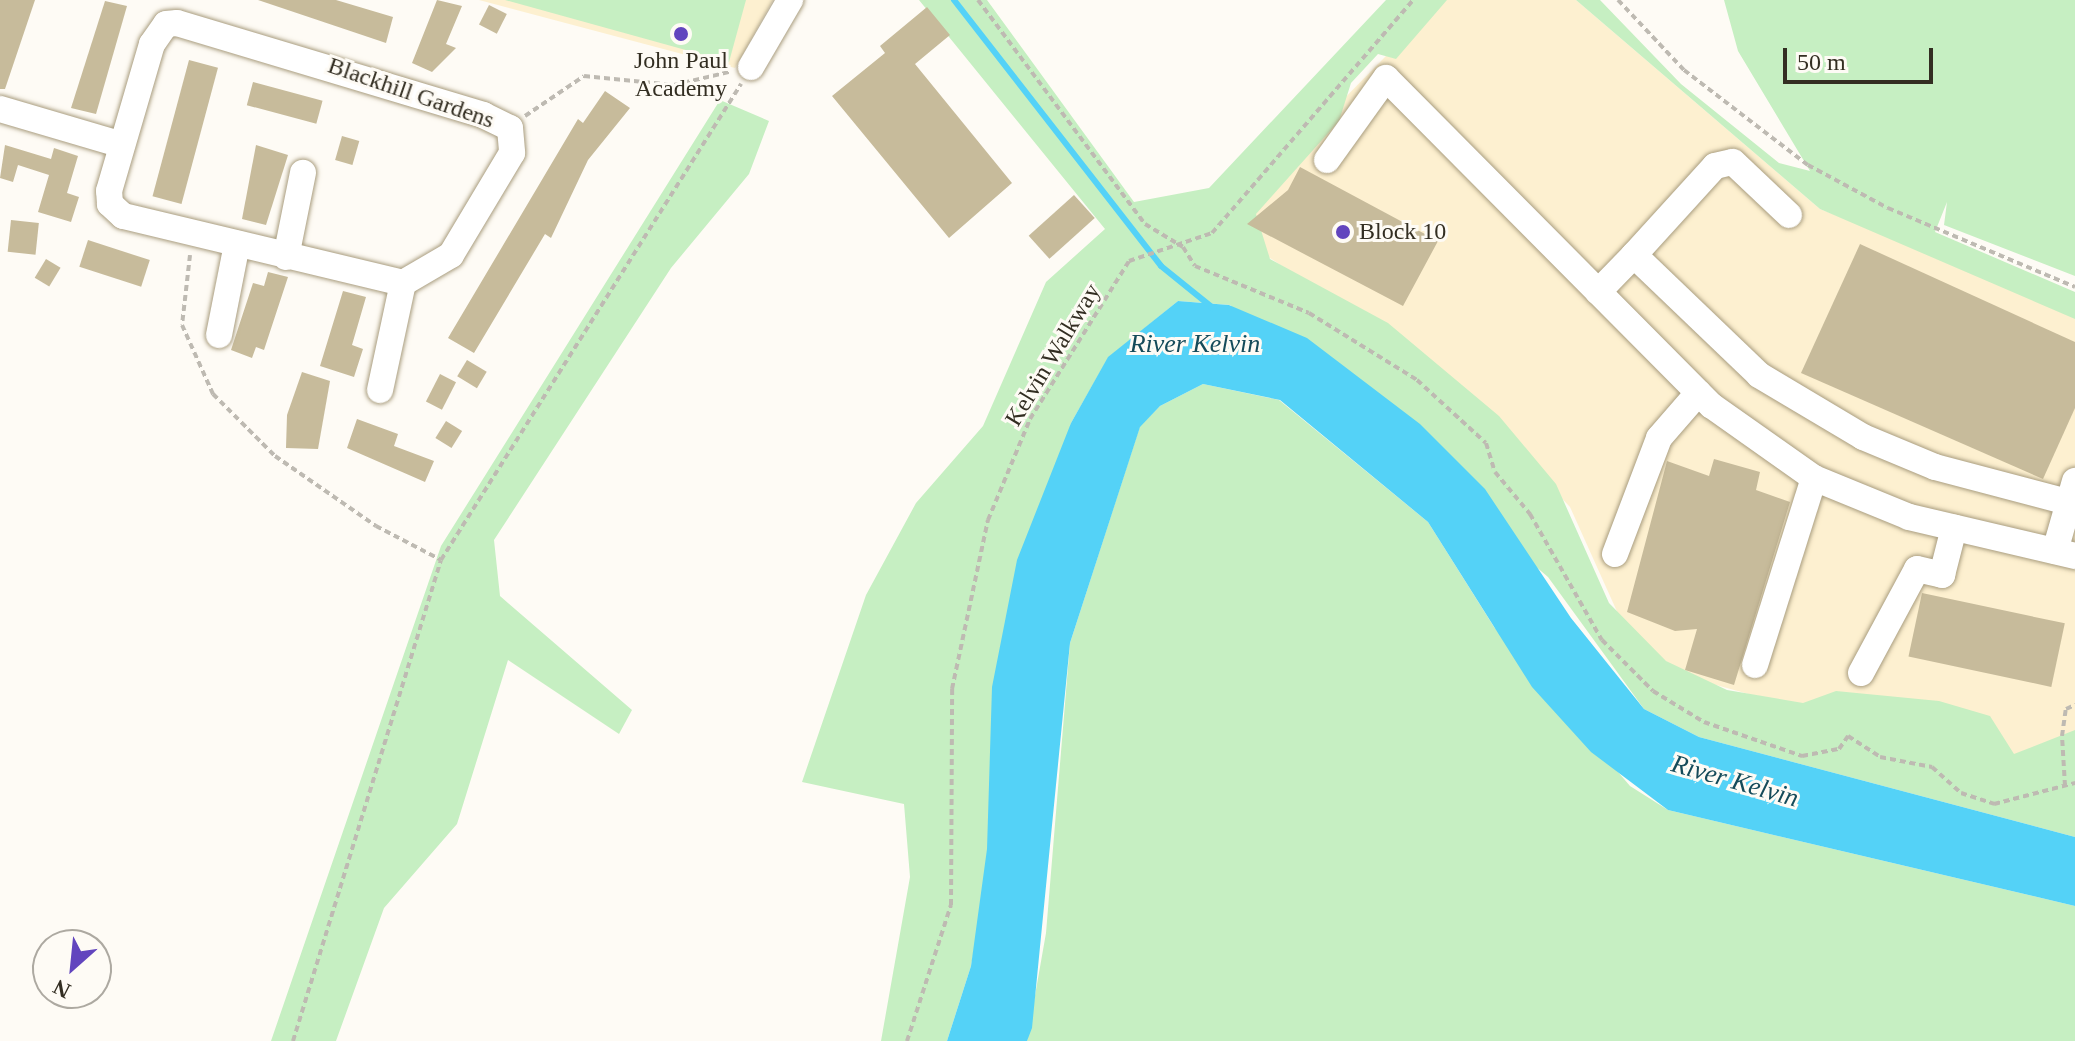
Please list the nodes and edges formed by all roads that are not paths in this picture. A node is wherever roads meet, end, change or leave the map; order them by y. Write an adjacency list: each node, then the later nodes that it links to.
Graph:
1 (790, 0): 2 (street)
2 (751, 67)
3 (0, 109): 4 (street)
4 (122, 145): 8 (street, Blackhill Gardens); 11 (street, Blackhill Gardens)
5 (1327, 160): 12 (street)
6 (303, 173): 10 (street)
7 (1789, 215): 9 (street)
8 (237, 244): 10 (street, Blackhill Gardens); 13 (street)
9 (1634, 255): 12 (street); 17 (street)
10 (286, 257): 11 (street, Blackhill Gardens)
11 (403, 283): 14 (street)
12 (1598, 292): 15 (street)
13 (219, 335)
14 (380, 390)
15 (1698, 393): 16 (street); 19 (street)
16 (1814, 478): 18 (street); 21 (street)
17 (2072, 495): 20 (street)
18 (1954, 528): 20 (street); 22 (street)
19 (1615, 554)
20 (2065, 554)
21 (1755, 665)
22 (1861, 673)

